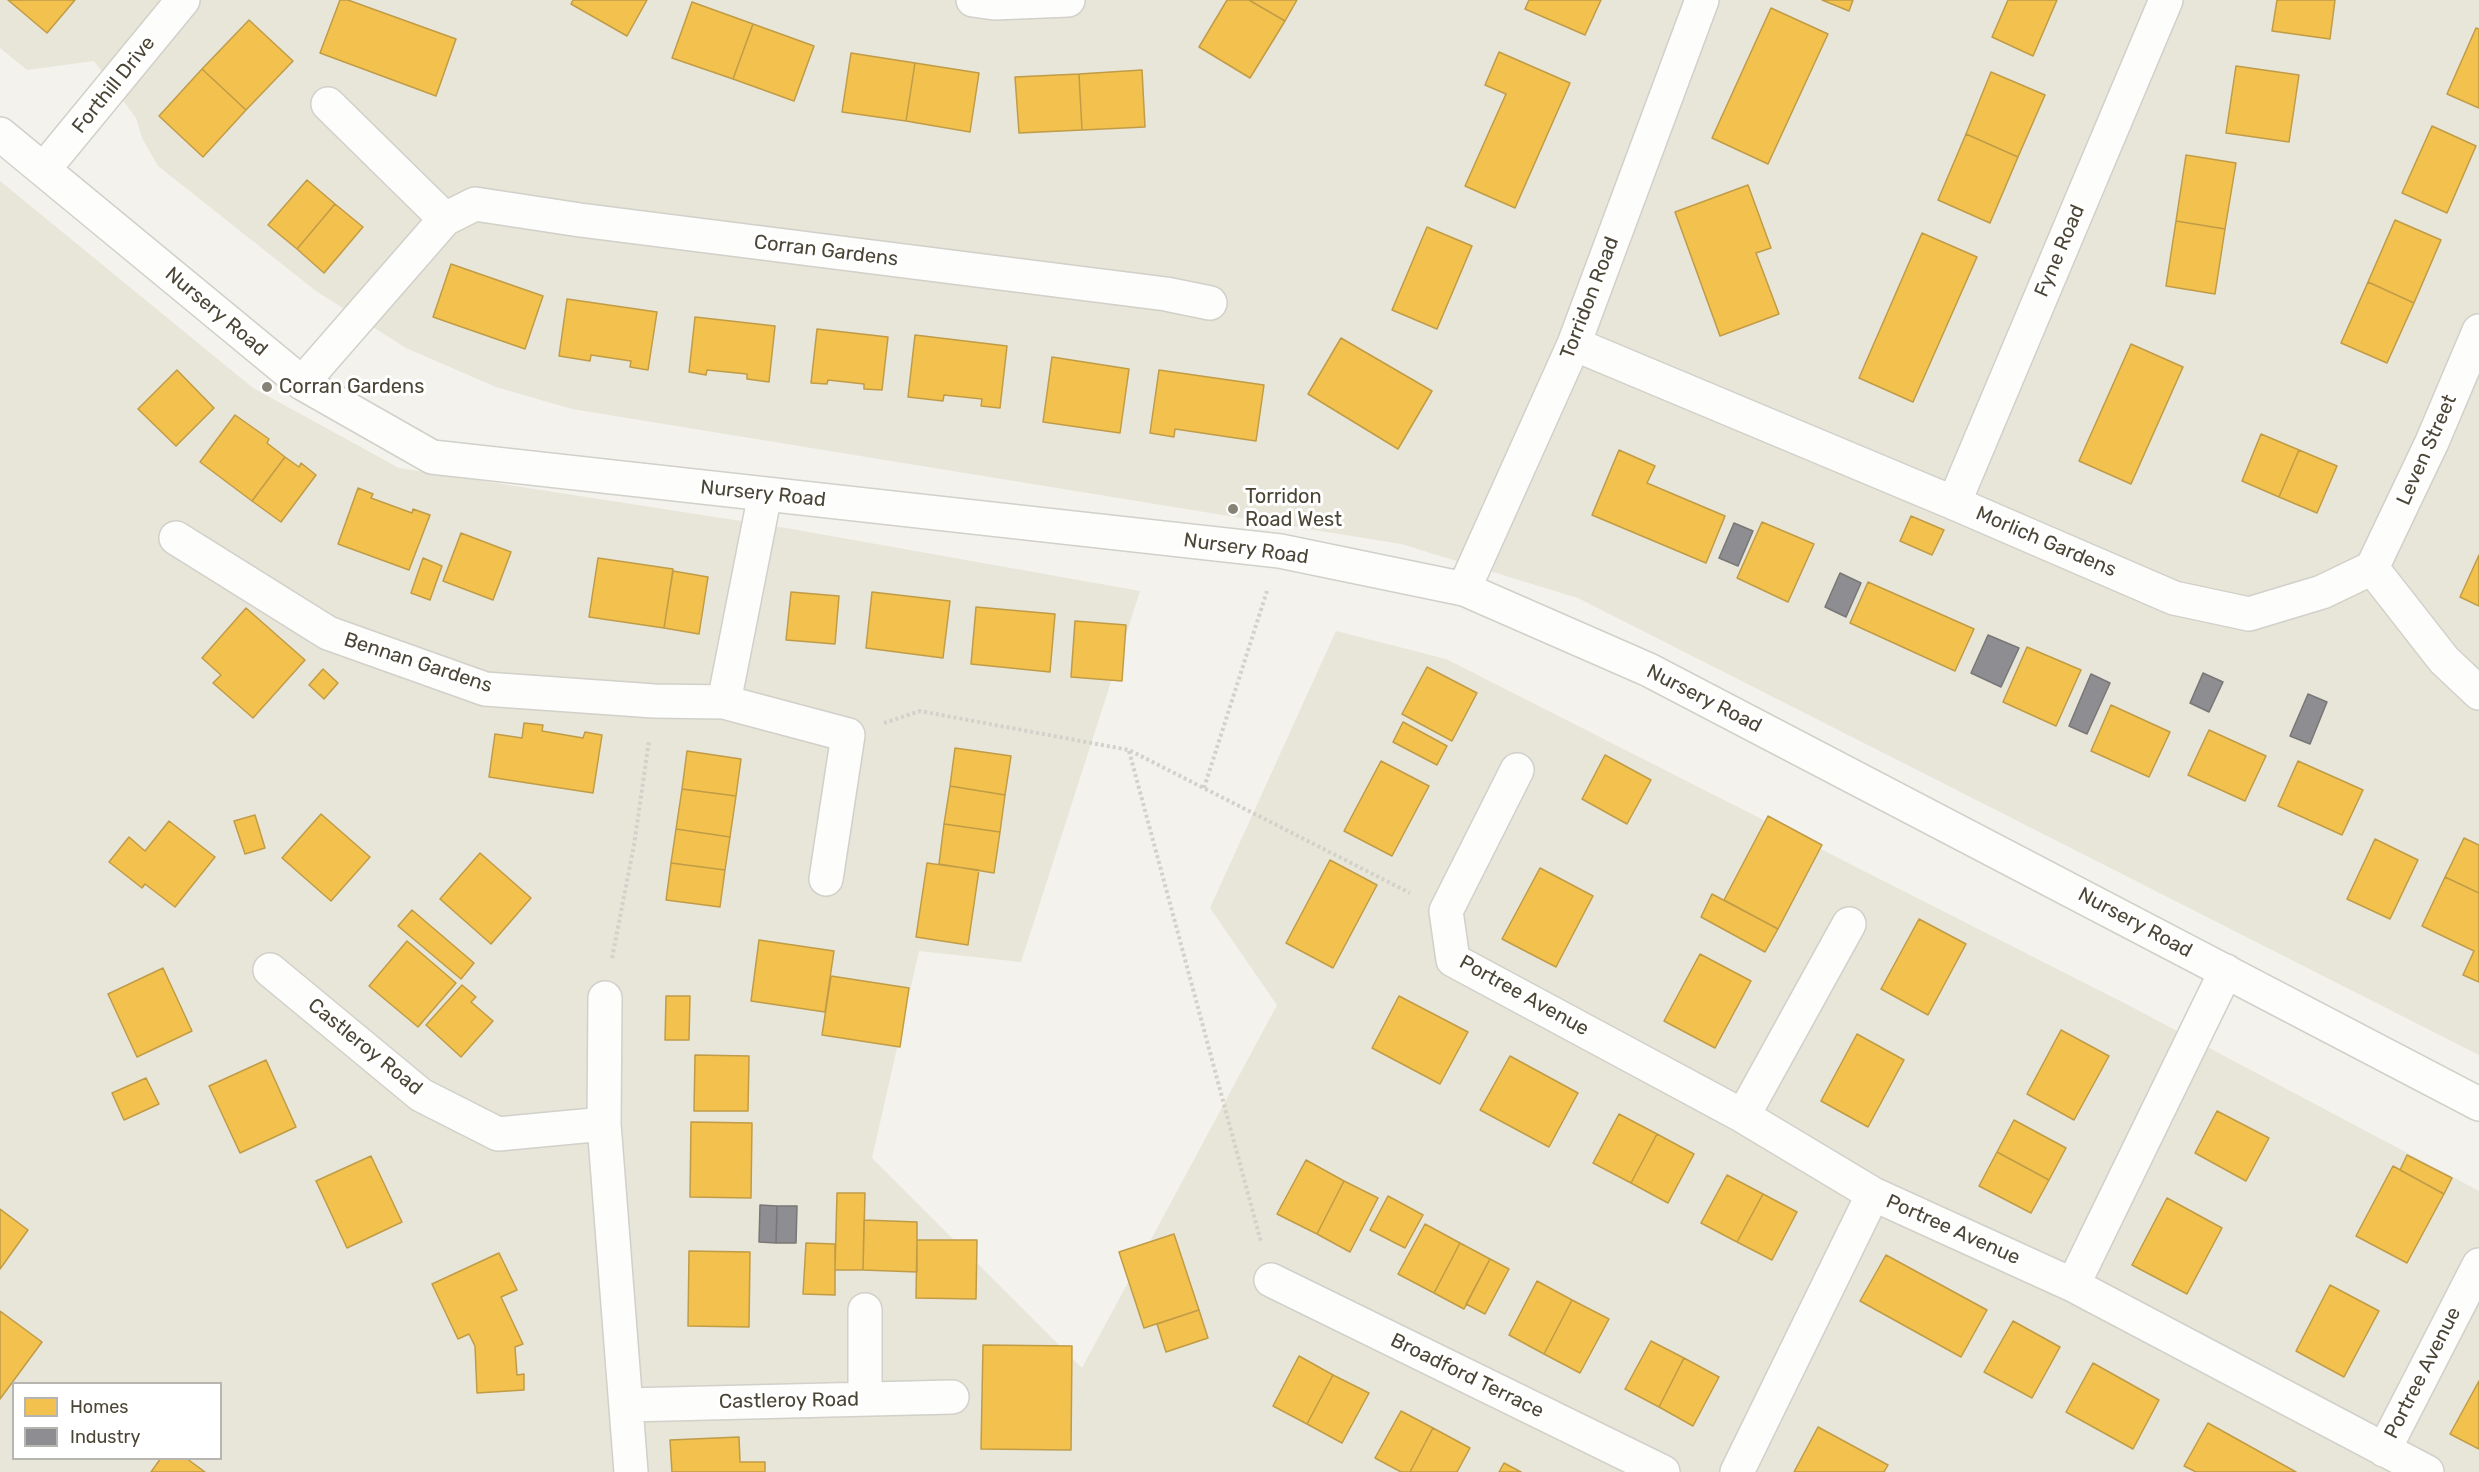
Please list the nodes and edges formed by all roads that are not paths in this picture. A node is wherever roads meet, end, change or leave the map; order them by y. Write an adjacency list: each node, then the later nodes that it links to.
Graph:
1 (183, 0): 8 (street, Forthill Drive)
2 (973, 0): 3 (street)
3 (1068, 0)
4 (1702, 0): 12 (street, Torridon Road)
5 (2166, 0): 15 (street, Fyne Road)
6 (328, 104): 9 (street)
7 (0, 134): 8 (street, Nursery Road)
8 (44, 169): 13 (street, Nursery Road)
9 (445, 219): 10 (street, Corran Gardens); 13 (street, Corran Gardens)
10 (1210, 303)
11 (2479, 331): 17 (street, Leven Street)
12 (1574, 344): 15 (street, Morlich Gardens); 18 (street, Torridon Road)
13 (302, 383): 14 (street, Nursery Road)
14 (765, 495): 18 (street, Nursery Road); 20 (street)
15 (1954, 503): 17 (street, Morlich Gardens)
16 (176, 538): 20 (street, Bennan Gardens)
17 (2372, 568): 19 (street)
18 (1464, 589): 25 (street, Nursery Road)
19 (2479, 693)
20 (724, 702): 22 (street, Bennan Gardens)
21 (1517, 770): 28 (street, Portree Avenue)
22 (826, 879)
23 (1849, 924): 28 (street)
24 (270, 970): 29 (street, Castleroy Road)
25 (2226, 971): 27 (street, Nursery Road); 33 (street)
26 (604, 998): 29 (street)
27 (2479, 1104)
28 (1743, 1116): 30 (street, Portree Avenue)
29 (604, 1124): 37 (street)
30 (1873, 1194): 33 (street, Portree Avenue); 41 (street)
31 (2479, 1265): 38 (street, Portree Avenue)
32 (1272, 1280): 40 (street, Broadford Terrace)
33 (2073, 1285): 38 (street, Portree Avenue)
34 (865, 1310): 36 (street)
35 (952, 1397): 36 (street, Castleroy Road)
36 (865, 1399): 37 (street, Castleroy Road)
37 (627, 1405): 39 (street)
38 (2384, 1449): 42 (street, Portree Avenue)
39 (631, 1472)
40 (1663, 1472)
41 (1737, 1472)
42 (2427, 1472)

